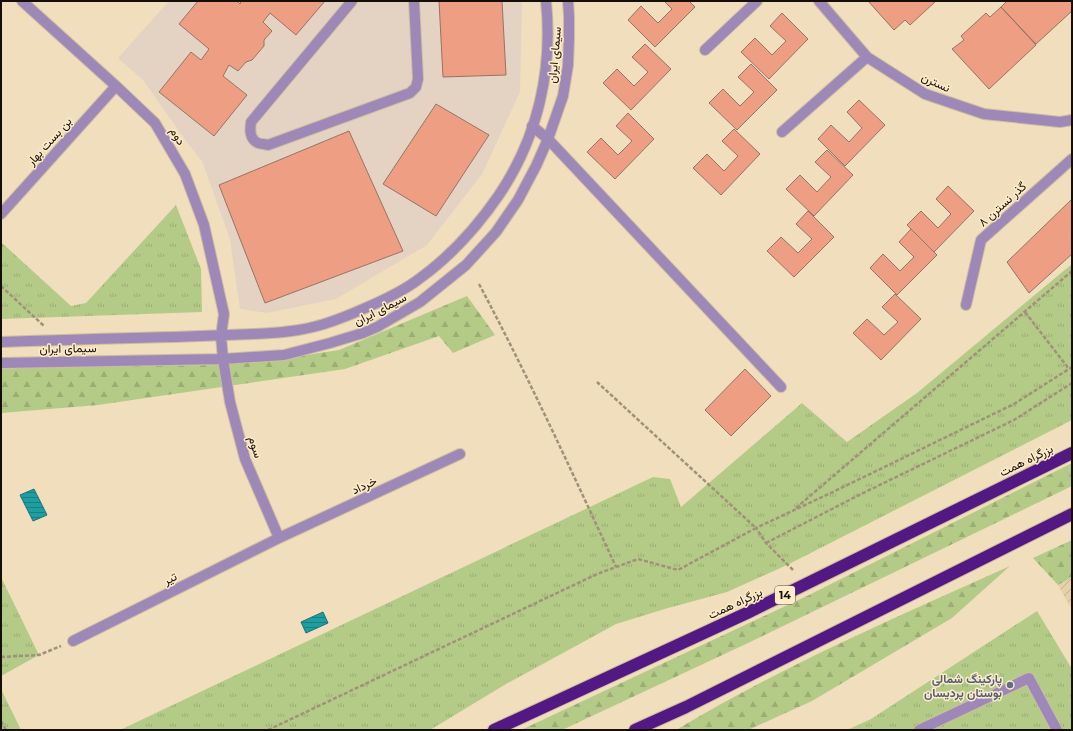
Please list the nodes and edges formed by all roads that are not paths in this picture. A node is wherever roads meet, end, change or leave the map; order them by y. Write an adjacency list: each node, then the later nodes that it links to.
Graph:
1 (22, 1): 10 (street, دوم)
2 (352, 1): 3 (street)
3 (414, 1)
4 (546, 1): 12 (street, سیمای ایران)
5 (568, 1): 14 (street, سیمای ایران)
6 (757, 1): 8 (street)
7 (819, 1): 9 (street, نسترن)
8 (705, 50)
9 (867, 56): 11 (street, نسترن); 13 (street)
10 (116, 86): 16 (street, بن بست بهار); 18 (street, دوم)
11 (1072, 120)
12 (532, 126): 14 (street); 18 (street, سیمای ایران)
13 (782, 132)
14 (548, 139): 20 (street, سیمای ایران); 22 (street)
15 (1072, 159): 17 (street, گذر نسترن ۸)
16 (1, 214)
17 (966, 305)
18 (221, 336): 19 (street, سیمای ایران); 20 (street, دوم)
19 (1, 342)
20 (223, 359): 21 (street, سیمای ایران); 26 (street, سوم)
21 (1, 362)
22 (782, 387)
23 (1072, 453): 29 (highway, بزرگراه همت / 14)
24 (460, 454): 26 (street, خرداد)
25 (1072, 514): 28 (highway)
26 (278, 538): 27 (street, تیر)
27 (73, 641)
28 (686, 707): 30 (highway); 31 (highway)
29 (494, 730)
30 (635, 730)
31 (653, 730)
32 (919, 730): 33 (street)
33 (1057, 730)

